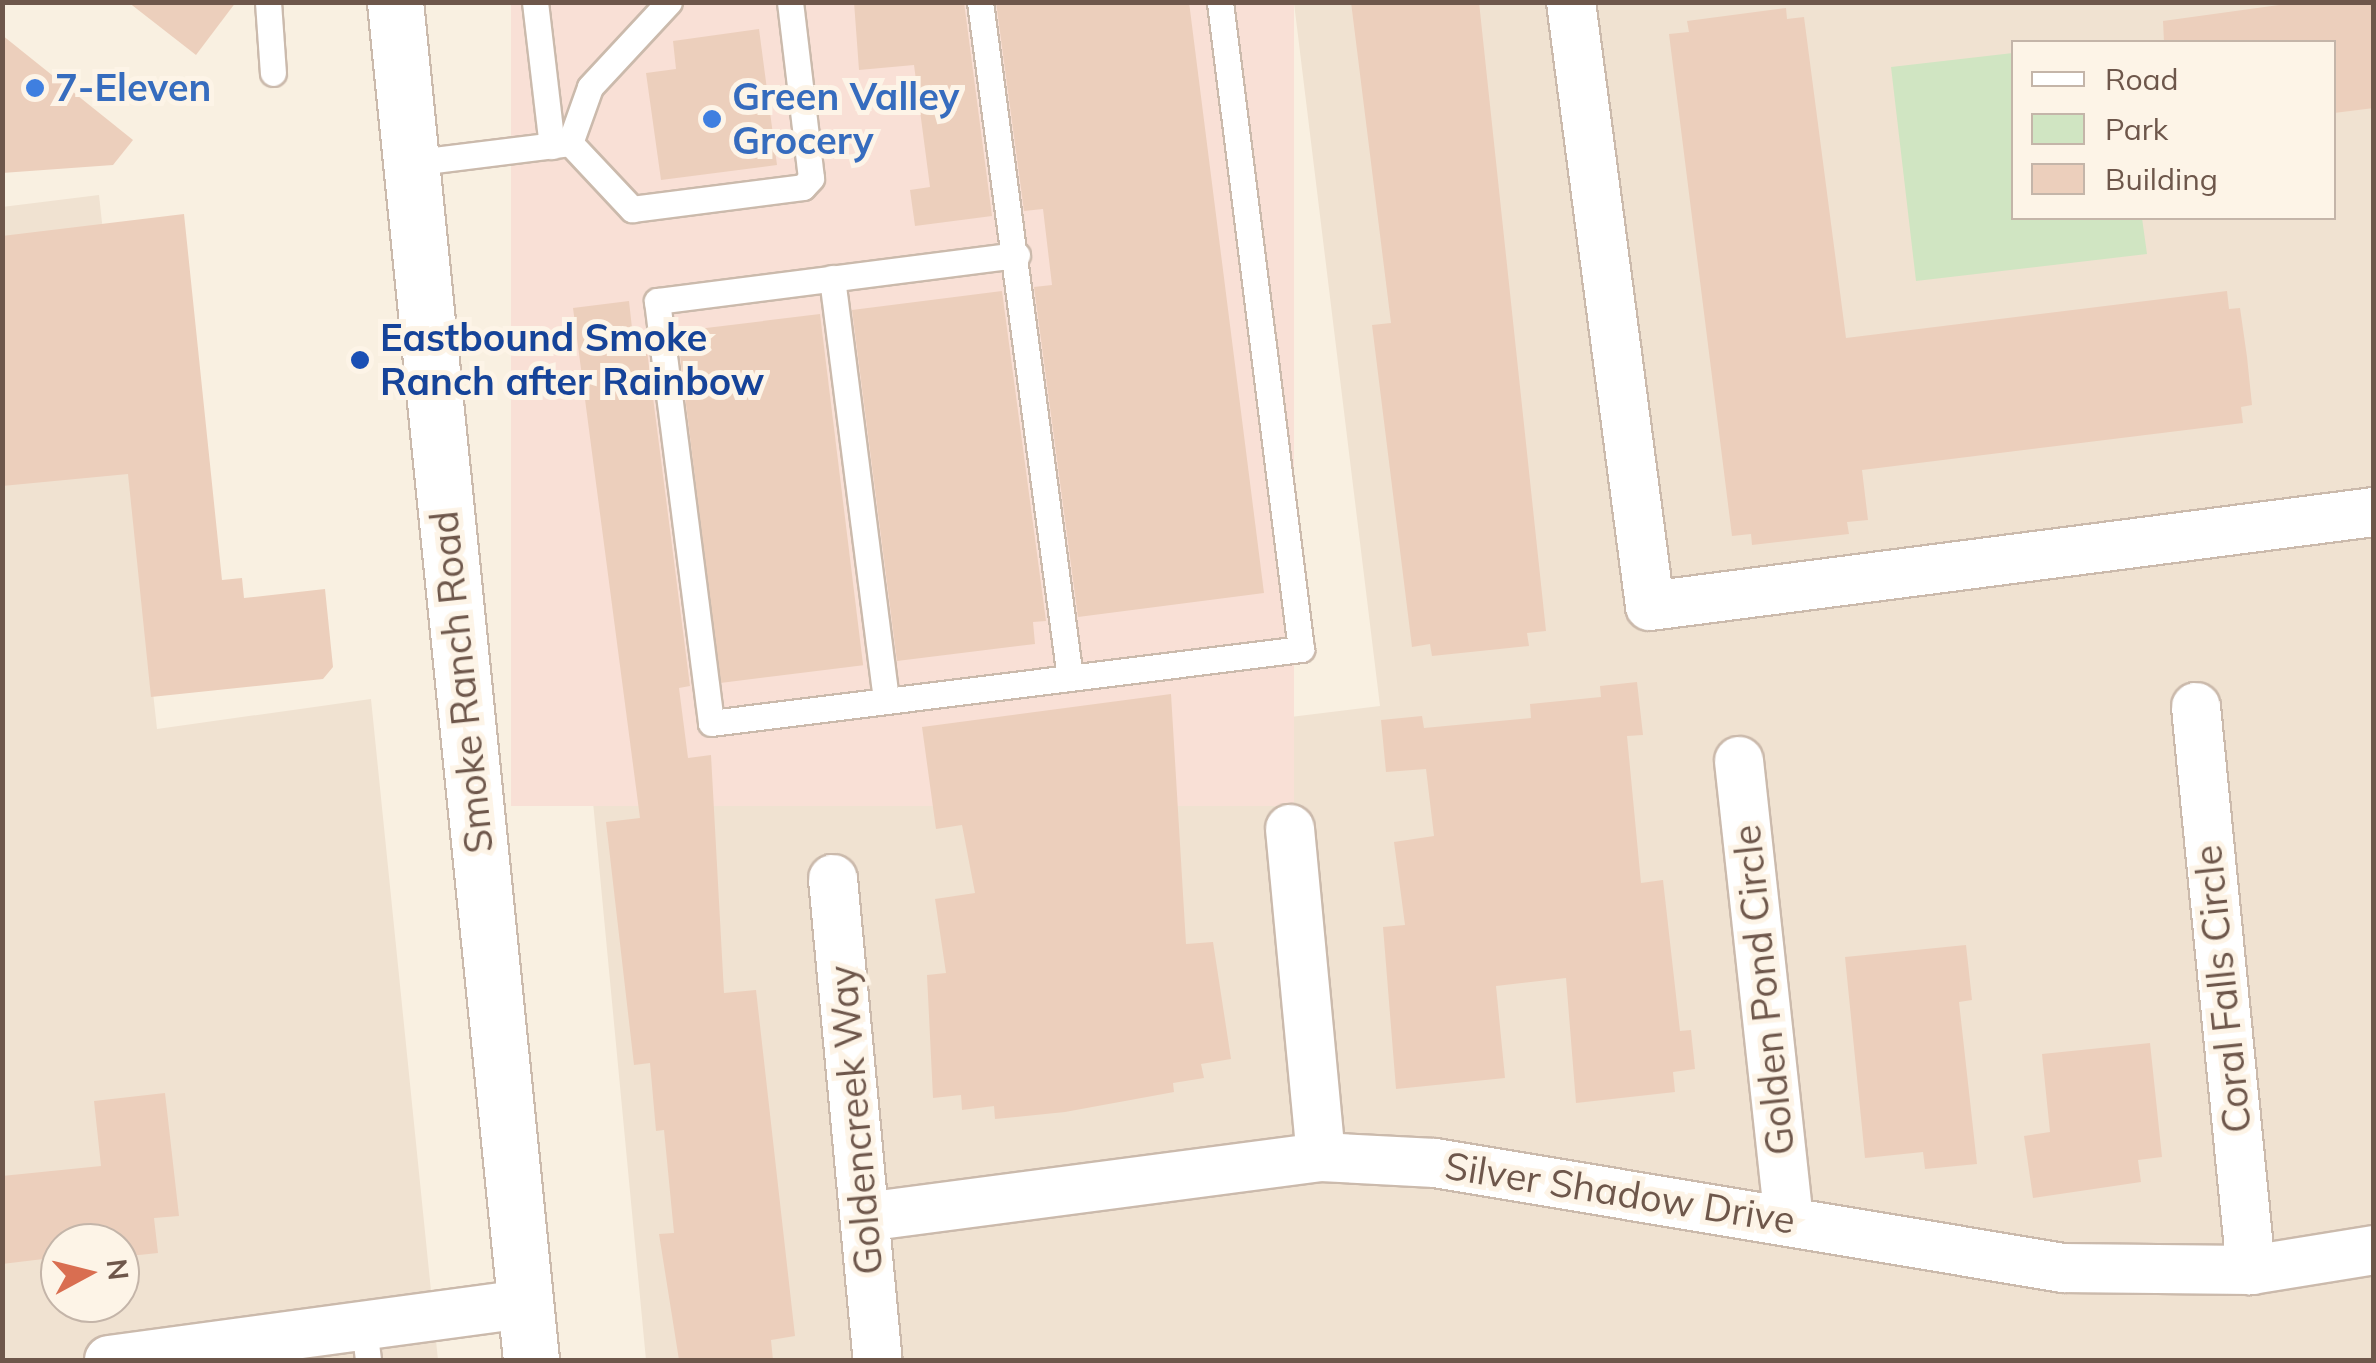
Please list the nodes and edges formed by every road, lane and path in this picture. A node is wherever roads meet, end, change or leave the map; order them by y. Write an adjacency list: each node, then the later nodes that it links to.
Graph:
1 (268, 2): 9 (lane)
2 (395, 2): 11 (main road, Smoke Ranch Road)
3 (536, 2): 10 (lane)
4 (669, 2): 10 (lane)
5 (790, 2): 10 (lane)
6 (980, 2): 12 (lane)
7 (1220, 2): 15 (lane)
8 (1572, 2): 14 (street)
9 (274, 72)
10 (561, 144): 11 (lane)
11 (410, 163): 26 (main road, Smoke Ranch Road)
12 (1017, 255): 13 (lane); 15 (lane)
13 (832, 278): 16 (lane); 16 (lane)
14 (2374, 512)
15 (1070, 678): 16 (lane)
16 (886, 702)
17 (2196, 707): 25 (street, Coral Falls Circle)
18 (1739, 762): 23 (street, Golden Pond Circle)
19 (1290, 829): 21 (street)
20 (834, 879): 22 (street, Goldencreek Way)
21 (1321, 1157): 22 (street, Silver Shadow Drive); 23 (street, Silver Shadow Drive)
22 (866, 1217): 30 (street, Goldencreek Way)
23 (1789, 1219): 25 (street, Silver Shadow Drive)
24 (2374, 1250): 25 (street, Silver Shadow Drive)
25 (2251, 1270)
26 (525, 1304): 27 (street); 29 (main road, Smoke Ranch Road)
27 (366, 1344): 28 (street)
28 (109, 1360)
29 (532, 1360)
30 (878, 1360)

